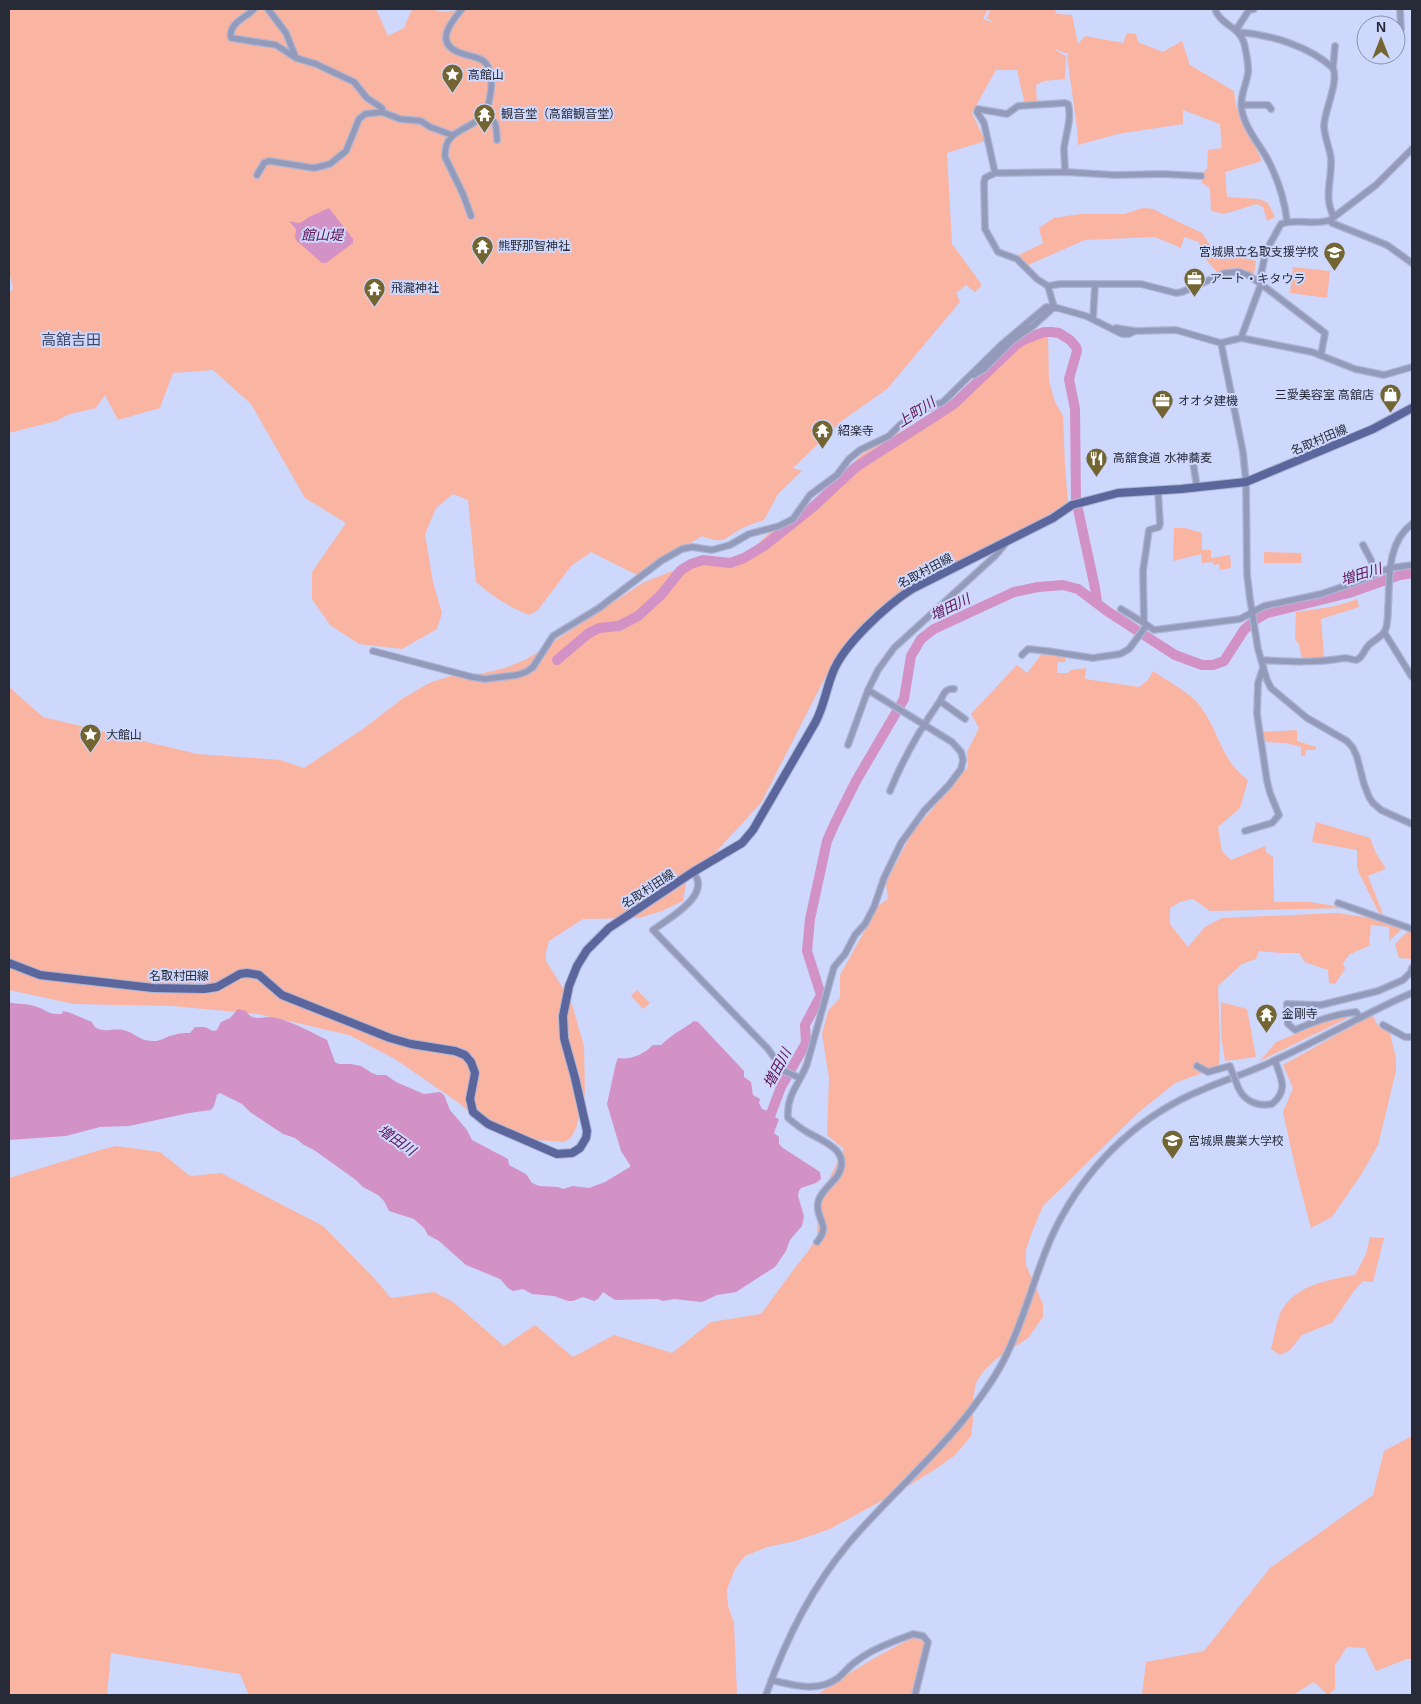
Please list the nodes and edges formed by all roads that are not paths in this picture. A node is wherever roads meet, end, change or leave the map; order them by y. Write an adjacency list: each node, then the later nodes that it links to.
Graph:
1 (254, 9): 8 (street)
2 (268, 9): 8 (street)
3 (462, 9): 13 (street)
4 (1215, 9): 6 (street)
5 (1254, 9): 6 (street)
6 (1237, 31): 9 (street); 10 (street)
7 (1335, 46): 9 (street)
8 (296, 58): 12 (street)
9 (1333, 68): 22 (street)
10 (1242, 105): 11 (street); 23 (street)
11 (1272, 109)
12 (382, 112): 14 (street); 19 (street)
13 (484, 114): 14 (street); 15 (street)
14 (452, 135): 21 (street)
15 (496, 140)
16 (1412, 149): 22 (street)
17 (1065, 172): 18 (street); 18 (street); 20 (street)
18 (995, 173): 27 (street)
19 (257, 175)
20 (1201, 176)
21 (471, 216)
22 (1332, 218): 23 (street); 24 (street)
23 (1287, 221): 25 (street)
24 (1412, 263)
25 (1261, 284): 26 (street); 30 (street); 32 (street)
26 (1095, 285): 27 (street); 29 (street)
27 (1048, 286): 28 (street)
28 (1054, 307): 29 (street); 49 (street)
29 (1093, 319): 31 (street)
30 (1241, 338): 31 (street); 32 (street)
31 (1221, 343): 36 (street)
32 (1321, 355): 33 (street)
33 (1412, 367)
34 (1412, 408): 36 (main road, 名取村田線)
35 (1192, 456): 37 (street)
36 (1246, 482): 37 (main road, 名取村田線); 46 (street)
37 (1197, 487): 38 (main road, 名取村田線)
38 (1158, 490): 40 (main road, 名取村田線); 47 (street)
39 (1412, 524): 43 (street)
40 (1008, 542): 55 (street); 63 (main road, 名取村田線)
41 (1363, 545): 44 (street)
42 (1412, 565): 43 (street)
43 (1390, 569): 44 (street); 48 (street)
44 (1375, 574): 46 (street)
45 (1121, 609): 47 (street)
46 (1252, 614): 47 (street); 51 (street)
47 (1146, 625): 50 (street)
48 (1384, 632): 51 (street); 53 (street)
49 (373, 651)
50 (1022, 655)
51 (1261, 660): 52 (street)
52 (1263, 668): 61 (street); 62 (street)
53 (1412, 676)
54 (954, 689): 56 (street)
55 (868, 690): 58 (street); 59 (street)
56 (940, 701): 57 (street); 58 (street)
57 (965, 719)
58 (924, 724): 60 (street); 74 (street)
59 (848, 745)
60 (890, 791)
61 (1412, 824)
62 (1245, 831)
63 (693, 872): 66 (main road, 名取村田線); 74 (street)
64 (1338, 903): 65 (street)
65 (1412, 930)
66 (9, 963)
67 (1412, 968): 69 (street)
68 (1412, 992): 69 (street)
69 (1360, 1018): 72 (street)
70 (1383, 1025): 71 (street)
71 (1412, 1037)
72 (1275, 1061): 73 (street, bridge); 76 (street)
73 (1197, 1066)
74 (800, 1078): 75 (street)
75 (817, 1242)
76 (771, 1680): 77 (street); 78 (street)
77 (766, 1695)
78 (915, 1695)

